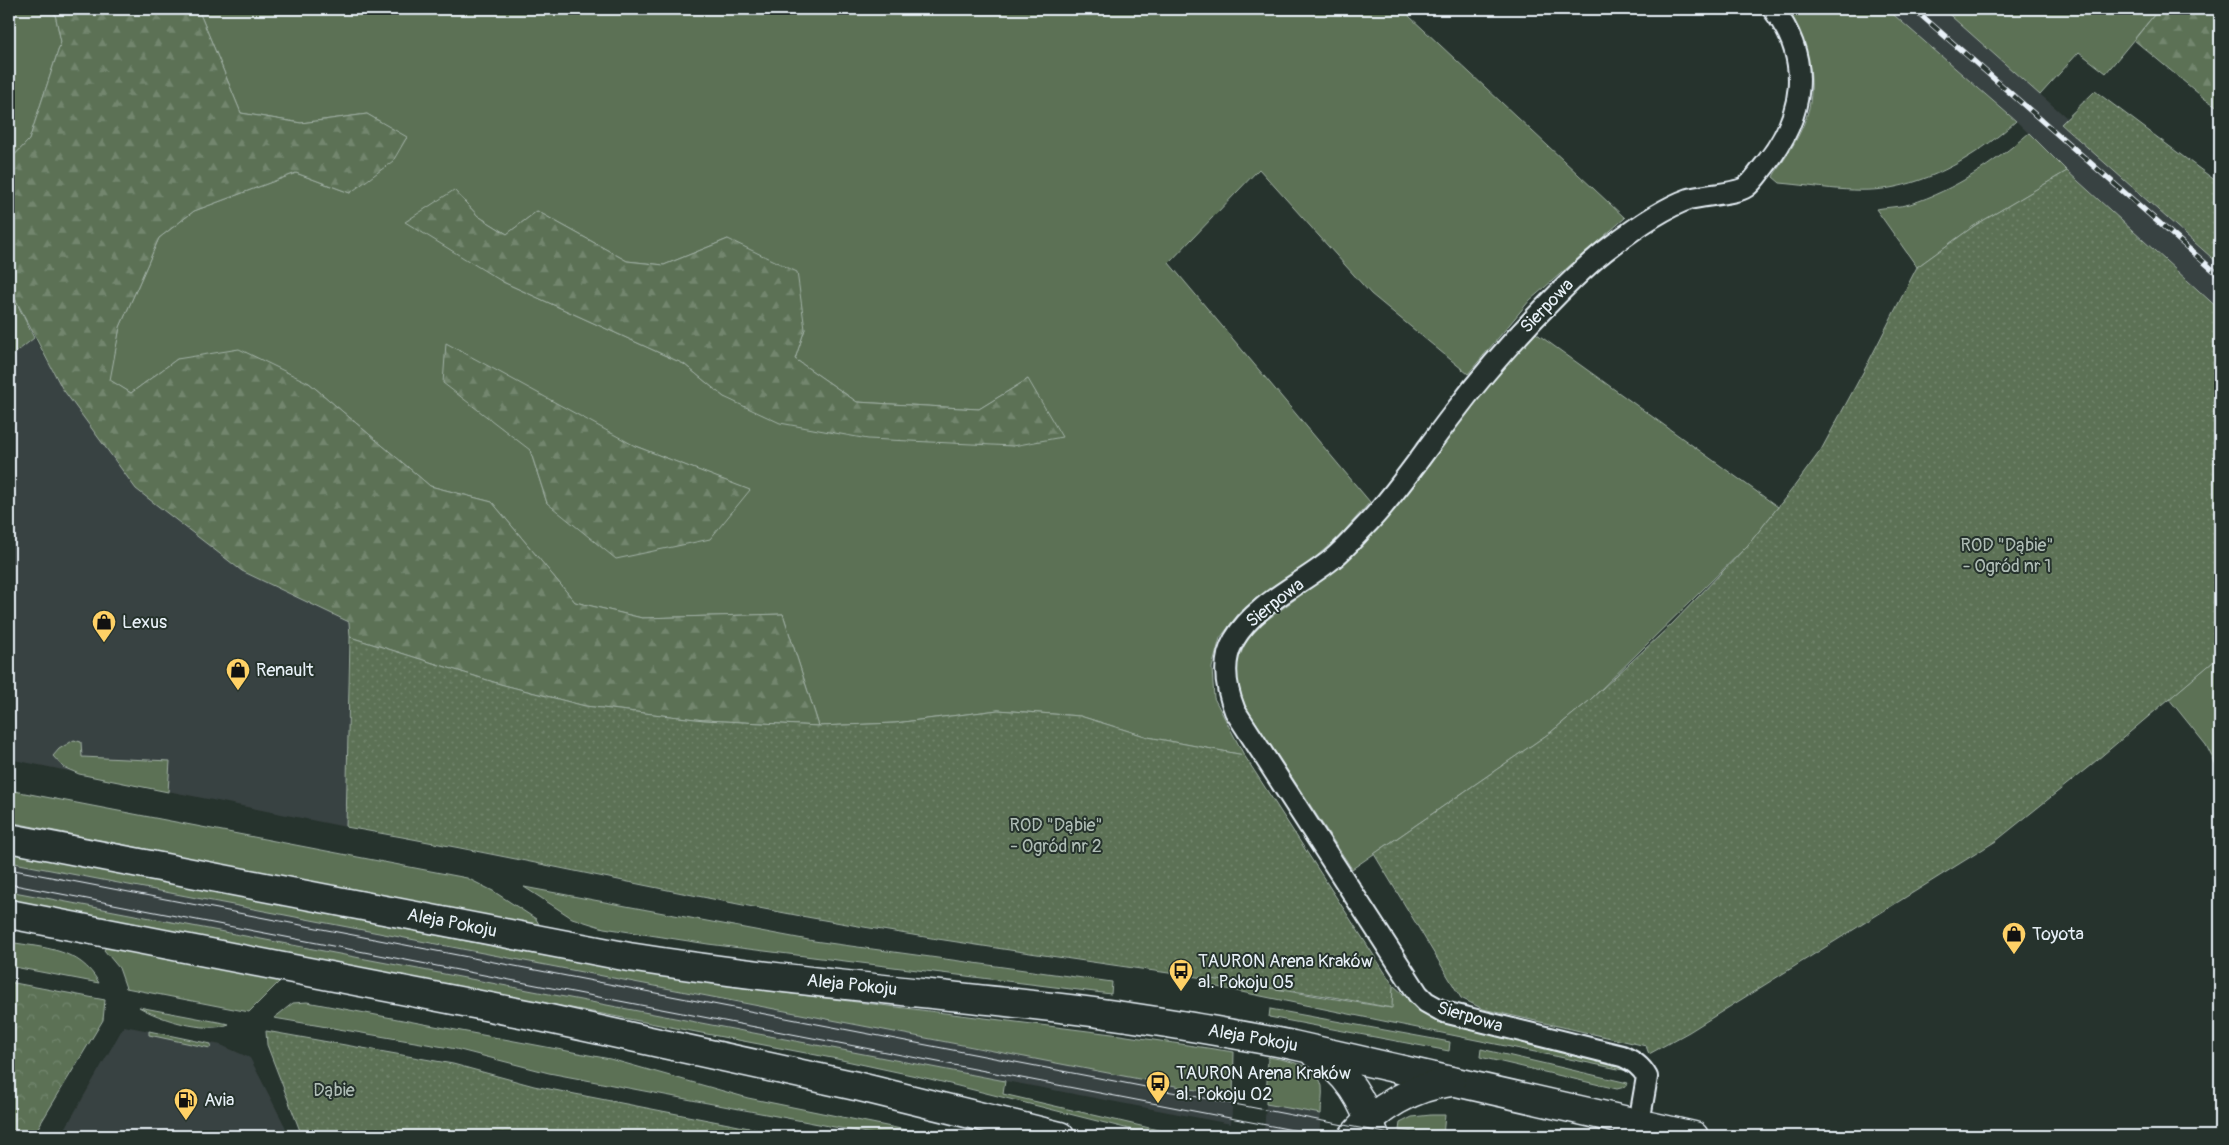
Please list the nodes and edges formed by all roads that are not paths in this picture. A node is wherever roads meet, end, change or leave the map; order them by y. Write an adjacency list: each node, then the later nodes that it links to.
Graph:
1 (1773, 9): 6 (street, Sierpowa)
2 (9, 838): 4 (main road, Aleja Pokoju)
3 (9, 914): 8 (main road)
4 (1293, 1044): 5 (main road, Aleja Pokoju); 7 (main road)
5 (1455, 1081): 6 (main road, Aleja Pokoju); 7 (main road)
6 (1640, 1123): 9 (main road, Aleja Pokoju)
7 (1366, 1130)
8 (1060, 1136)
9 (1694, 1136)

